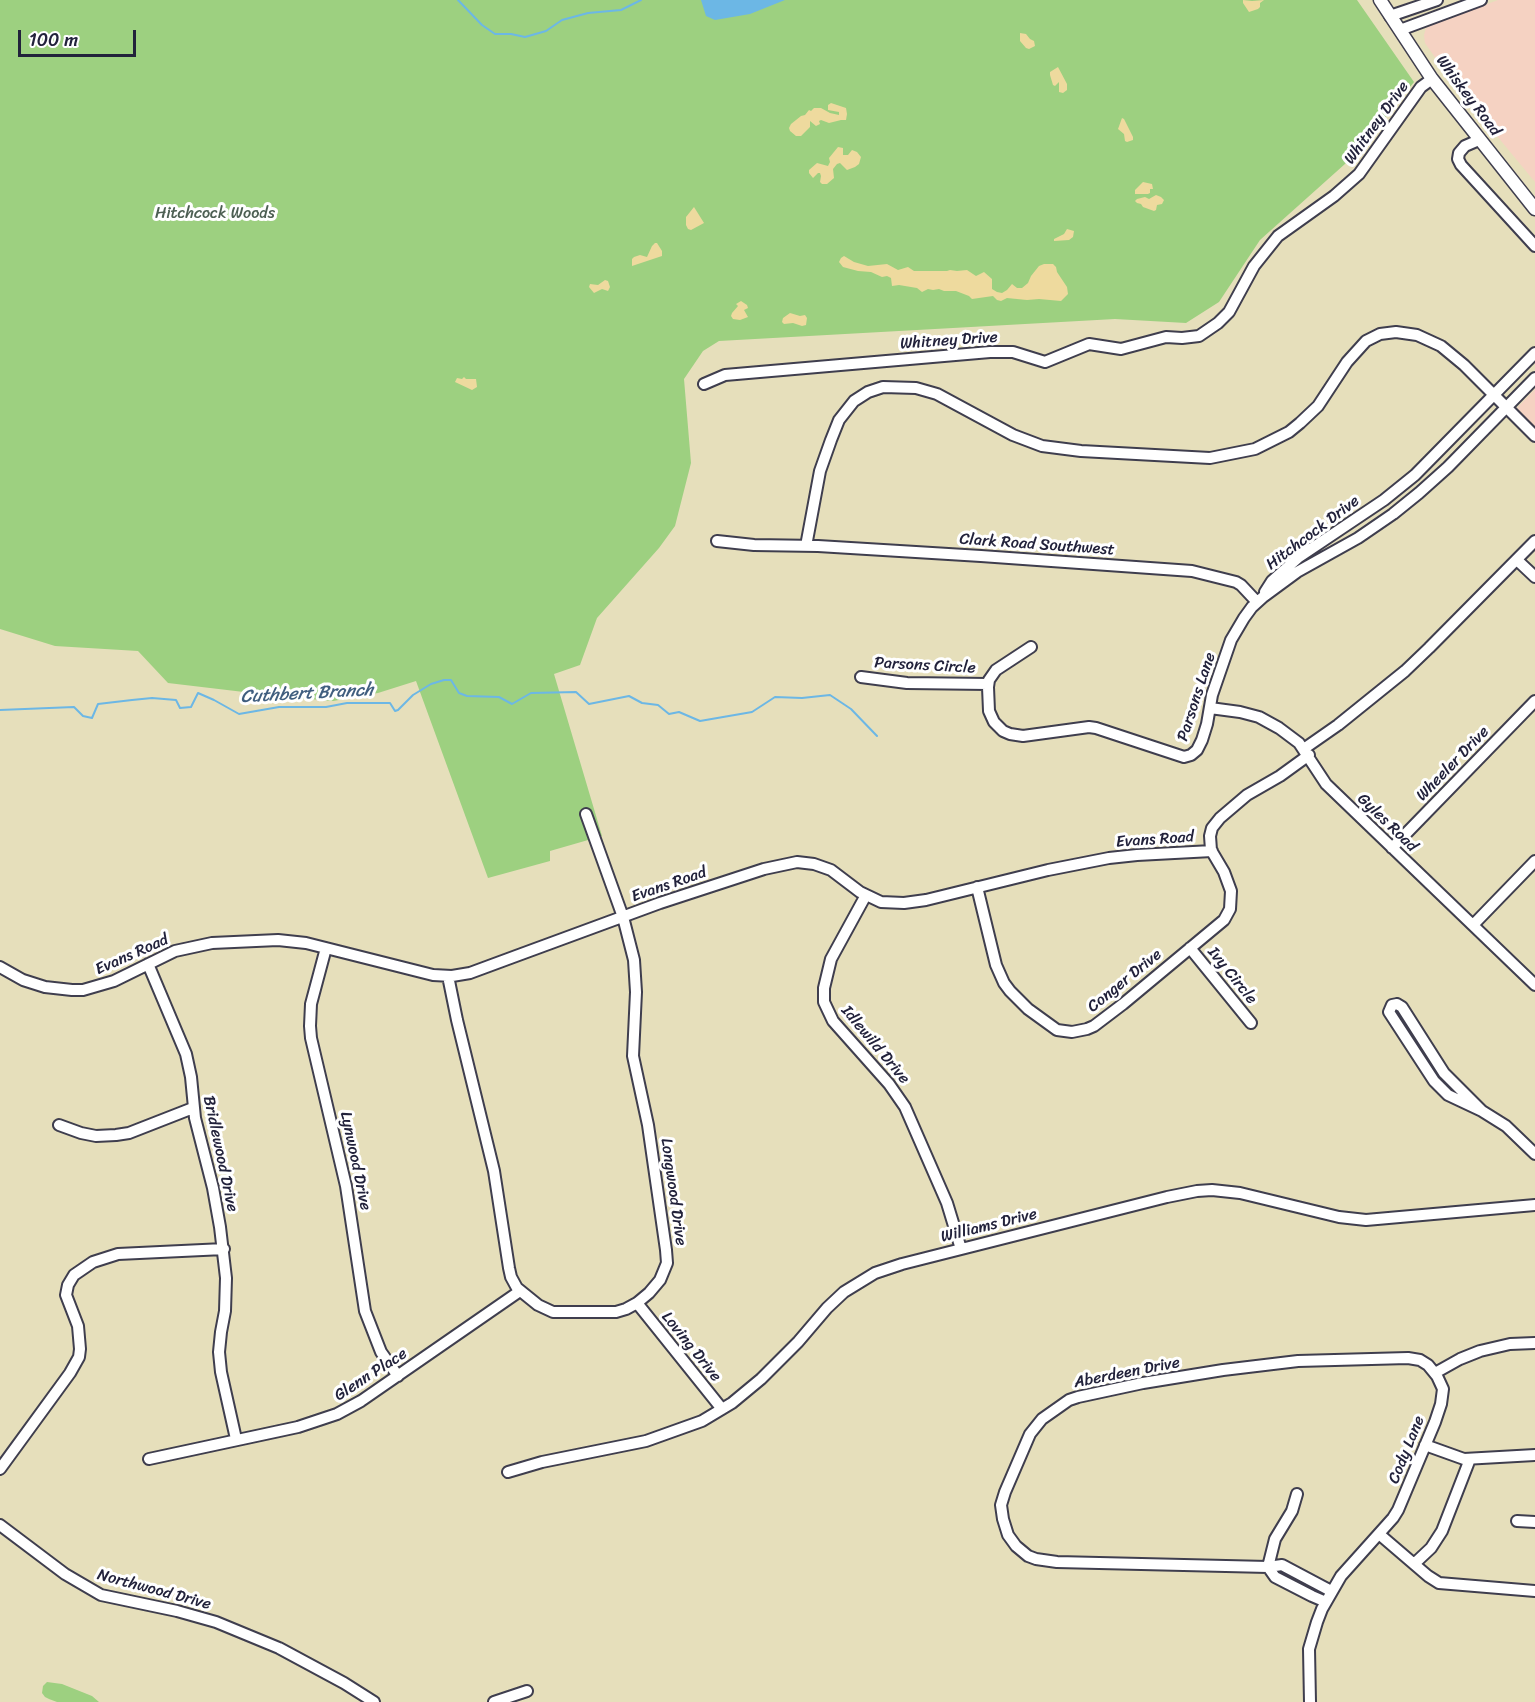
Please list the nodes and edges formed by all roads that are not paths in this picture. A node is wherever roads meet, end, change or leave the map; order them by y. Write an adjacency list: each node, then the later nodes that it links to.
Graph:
1 (1380, 0): 4 (main road, Whiskey Road)
2 (1437, 0): 4 (street)
3 (1481, 0): 5 (street)
4 (1390, 16): 5 (main road, Whiskey Road)
5 (1400, 30): 6 (main road, Whiskey Road)
6 (1432, 79): 7 (main road, Whiskey Road); 12 (street, Whitney Drive)
7 (1479, 140): 8 (main road, Whiskey Road); 9 (street)
8 (1535, 209)
9 (1535, 246)
10 (1535, 353): 13 (street, Hitchcock Drive)
11 (1535, 378): 14 (street, Hitchcock Drive)
12 (704, 384)
13 (1494, 396): 14 (street); 18 (street); 21 (street, Hitchcock Drive)
14 (1506, 408): 15 (street); 21 (street, Hitchcock Drive)
15 (1535, 436)
16 (717, 541): 18 (street, Clark Road Southwest)
17 (1535, 541): 19 (street, Evans Road)
18 (806, 546): 21 (street, Clark Road Southwest)
19 (1517, 560): 20 (street); 27 (street, Evans Road)
20 (1535, 577)
21 (1260, 600): 26 (street, Parsons Lane)
22 (1031, 647): 24 (street)
23 (861, 677): 24 (street, Parsons Circle)
24 (988, 684): 26 (street, Parsons Lane)
25 (1535, 701): 29 (street, Wheeler Drive)
26 (1210, 708): 27 (street, Gyles Road)
27 (1307, 752): 29 (street, Gyles Road); 30 (street, Evans Road)
28 (586, 814): 34 (street, Longwood Drive)
29 (1392, 848): 35 (street, Gyles Road)
30 (1212, 851): 32 (street, Evans Road); 37 (street, Conger Drive)
31 (1535, 861): 35 (street)
32 (977, 887): 33 (street, Evans Road); 37 (street, Conger Drive)
33 (866, 895): 34 (street, Evans Road); 48 (street, Idlewild Drive)
34 (623, 917): 40 (street, Evans Road); 51 (street, Longwood Drive)
35 (1473, 925): 41 (street, Gyles Road)
36 (326, 948): 38 (street, Evans Road); 40 (street, Evans Road); 54 (street, Lynwood Drive)
37 (1190, 948): 42 (street, Ivy Circle)
38 (148, 964): 39 (street, Evans Road); 43 (street, Bridlewood Drive)
39 (1, 969)
40 (448, 976): 50 (street)
41 (1535, 985)
42 (1251, 1023)
43 (193, 1108): 45 (street); 49 (street, Bridlewood Drive)
44 (1482, 1111): 44 (street); 46 (street)
45 (59, 1125)
46 (1535, 1154)
47 (1535, 1205): 48 (street, Williams Drive)
48 (961, 1249): 55 (street, Williams Drive)
49 (224, 1250): 56 (street, Bridlewood Drive); 61 (street)
50 (520, 1291): 51 (street); 54 (street, Glenn Place)
51 (637, 1304): 55 (street, Loving Drive)
52 (1535, 1343): 53 (street)
53 (1435, 1373): 57 (street, Cody Lane); 69 (street, Aberdeen Drive)
54 (398, 1376): 56 (street, Glenn Place)
55 (722, 1409): 62 (street, Williams Drive)
56 (236, 1439): 59 (street, Glenn Place)
57 (1425, 1445): 60 (street); 67 (street, Cody Lane)
58 (1535, 1455): 60 (street)
59 (149, 1459)
60 (1470, 1459): 68 (street)
61 (0, 1469)
62 (508, 1472)
63 (1297, 1494): 69 (street)
64 (1517, 1521): 65 (street)
65 (1535, 1522)
66 (0, 1525): 73 (street, Northwood Drive)
67 (1379, 1534): 68 (street); 71 (street, Cody Lane)
68 (1414, 1564): 70 (street)
69 (1268, 1567): 71 (street)
70 (1535, 1591)
71 (1328, 1597): 75 (street)
72 (527, 1691): 74 (street)
73 (374, 1702)
74 (494, 1702)
75 (1310, 1702)

